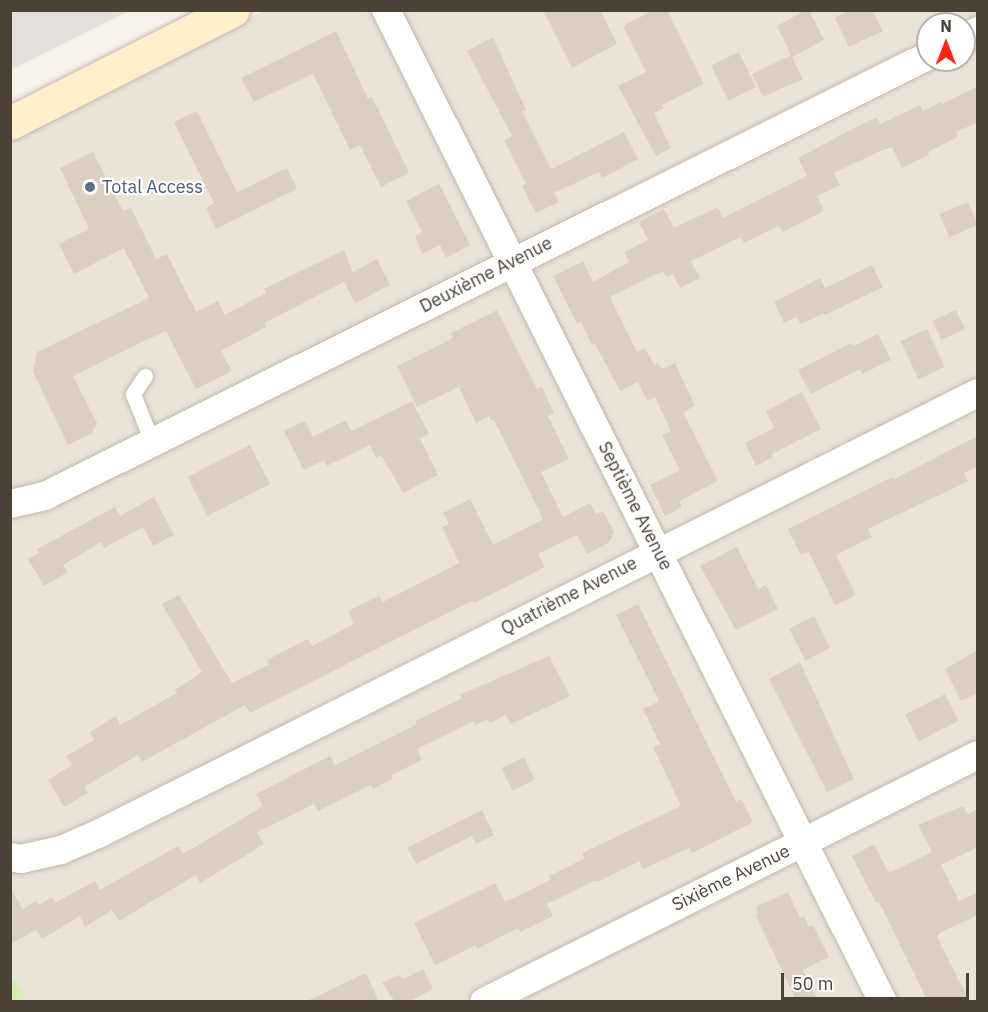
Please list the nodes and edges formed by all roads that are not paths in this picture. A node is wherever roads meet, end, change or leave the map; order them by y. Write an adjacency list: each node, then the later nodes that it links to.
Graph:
1 (233, 10): 4 (main road)
2 (386, 10): 5 (street, Septième Avenue)
3 (916, 62): 5 (street, Deuxième Avenue)
4 (10, 123)
5 (512, 261): 8 (street, Deuxième Avenue); 10 (street, Septième Avenue)
6 (145, 376): 8 (lane)
7 (978, 393): 10 (street, Quatrième Avenue)
8 (152, 442): 9 (street, Deuxième Avenue)
9 (10, 504)
10 (658, 552): 12 (street, Septième Avenue); 13 (street, Quatrième Avenue)
11 (978, 755): 12 (street, Sixième Avenue)
12 (804, 842): 14 (street, Sixième Avenue); 15 (street, Septième Avenue)
13 (10, 857)
14 (484, 1002)
15 (883, 1002)

